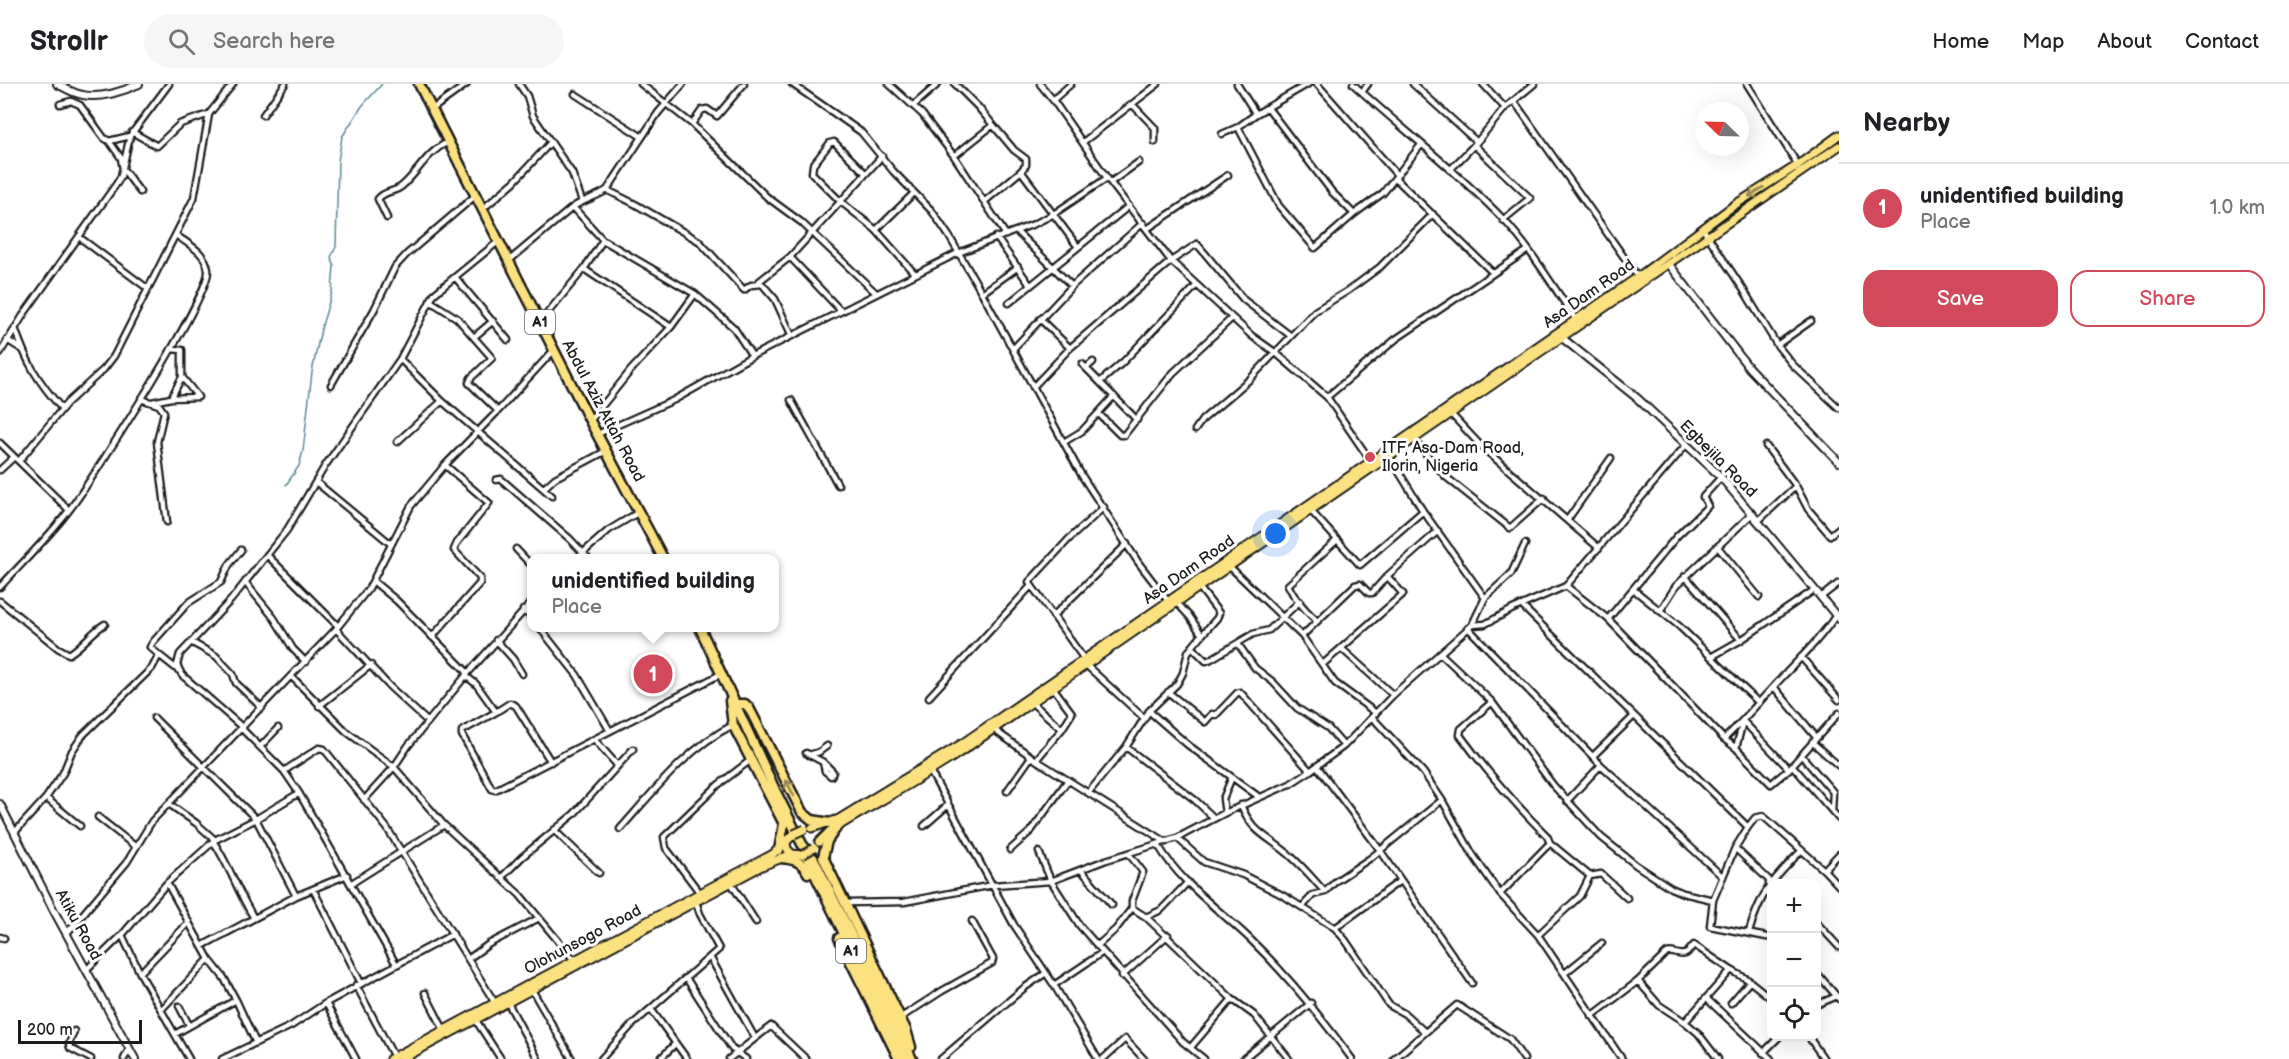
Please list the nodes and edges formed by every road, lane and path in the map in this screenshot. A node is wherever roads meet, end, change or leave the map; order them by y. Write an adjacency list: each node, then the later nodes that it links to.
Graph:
1 (57, 84): 2 (street)
2 (139, 84)
3 (169, 84): 45 (street)
4 (233, 84): 39 (street)
5 (285, 84): 41 (street)
6 (420, 84): 38 (highway, Abdul Aziz Attah Road / A1)
7 (467, 84): 38 (street)
8 (519, 84): 52 (street)
9 (641, 84): 32 (street)
10 (744, 84): 42 (street)
11 (792, 84): 57 (street)
12 (889, 84): 35 (street)
13 (938, 84): 35 (street)
14 (955, 84): 43 (street)
15 (1040, 84): 30 (street)
16 (1071, 84): 30 (street)
17 (1158, 84): 34 (street)
18 (1237, 84): 40 (street)
19 (1308, 84): 36 (street)
20 (1317, 84): 66 (street)
21 (1353, 84): 28 (street)
22 (1368, 84): 28 (street)
23 (1413, 84): 54 (street)
24 (1484, 84): 37 (street)
25 (1534, 84): 31 (street)
26 (1747, 84): 60 (street)
27 (679, 85): 32 (street)
28 (1362, 93): 55 (street)
29 (574, 94): 48 (street)
30 (1053, 99): 53 (street)
31 (1514, 101): 37 (street); 109 (street)
32 (666, 102): 42 (street); 48 (street)
33 (60, 104): 49 (street)
34 (1132, 104): 50 (street); 53 (street)
35 (914, 105): 58 (street)
36 (1268, 108): 40 (street); 78 (street)
37 (1505, 108): 54 (street)
38 (433, 109): 51 (highway, Abdul Aziz Attah Road / A1); 76 (highway, Abdul Aziz Attah Road / A1)
39 (209, 114): 45 (street); 89 (street)
40 (1256, 114): 44 (street)
41 (263, 115)
42 (692, 124): 87 (street)
43 (993, 125): 58 (street); 63 (street)
44 (1238, 127): 46 (street); 78 (street)
45 (131, 134): 49 (street); 61 (street)
46 (1222, 134)
47 (1839, 135): 60 (main road, Asa Dam Road)
48 (642, 137): 68 (street)
49 (109, 141): 61 (street)
50 (1155, 141)
51 (448, 142): 71 (highway, Abdul Aziz Attah Road / A1); 81 (street)
52 (551, 142): 72 (street); 76 (street)
53 (1083, 142): 67 (street)
54 (1476, 144): 62 (street); 82 (street)
55 (1421, 146): 62 (street); 66 (street)
56 (1839, 146): 91 (main road, Asa Dam Road)
57 (882, 156): 64 (street); 70 (street)
58 (954, 156): 74 (street)
59 (1140, 162): 67 (street)
60 (1798, 165): 85 (main road, Asa Dam Road, one-way to 85)
61 (123, 169): 69 (street); 92 (street)
62 (1450, 170): 82 (street)
63 (1021, 171): 74 (street); 80 (street)
64 (866, 173): 73 (street); 73 (street)
65 (1228, 175): 84 (street)
66 (1396, 176): 78 (street); 79 (street)
67 (1109, 180): 75 (street); 80 (street)
68 (607, 190): 72 (street); 110 (street)
69 (140, 192)
70 (915, 193): 86 (street); 98 (street)
71 (475, 196): 95 (highway, Abdul Aziz Attah Road / A1); 148 (street)
72 (582, 201): 77 (street)
73 (840, 201): 86 (street); 87 (street)
74 (984, 202): 90 (street)
75 (1130, 206): 83 (street); 96 (street)
76 (485, 207): 100 (highway, Abdul Aziz Attah Road / A1)
77 (573, 207): 94 (street); 100 (street)
78 (1354, 214)
79 (1433, 214): 106 (street); 130 (street)
80 (1052, 215): 88 (street); 96 (street)
81 (387, 218)
82 (1503, 220): 97 (street)
83 (1143, 223): 84 (street); 112 (street)
84 (1147, 229): 101 (street)
85 (1703, 229): 91 (street); 109 (main road, Asa Dam Road)
86 (876, 230): 107 (street)
87 (812, 232): 99 (street); 116 (street)
88 (1017, 232): 90 (street); 104 (street)
89 (176, 235): 114 (street); 137 (street)
90 (1006, 235): 93 (street)
91 (1708, 236): 102 (main road, Asa Dam Road); 135 (street)
92 (79, 237): 114 (street); 128 (street)
93 (996, 237): 98 (street); 103 (street)
94 (603, 240): 105 (street); 117 (street)
95 (499, 241): 108 (street); 125 (highway, Abdul Aziz Attah Road / A1)
96 (1078, 247): 104 (street)
97 (1528, 250): 106 (street); 123 (street)
98 (958, 253): 107 (street); 115 (street)
99 (790, 256): 110 (street); 120 (street)
100 (512, 259): 125 (highway, Abdul Aziz Attah Road / A1)
101 (1171, 261): 113 (street); 130 (street); 136 (street)
102 (1669, 264): 132 (main road, Asa Dam Road); 179 (street)
103 (1018, 267): 111 (street); 115 (street)
104 (1054, 267): 111 (street); 112 (street)
105 (584, 269): 125 (street); 127 (street)
106 (1493, 273): 151 (street)
107 (915, 274): 116 (street)
108 (456, 277): 118 (street); 124 (street)
109 (1638, 277): 123 (main road, Asa Dam Road)
110 (757, 283): 129 (street)
111 (1030, 285): 119 (street)
112 (1072, 286): 122 (street)
113 (1196, 286): 121 (street); 147 (street)
114 (147, 288): 158 (street)
115 (982, 292): 138 (street)
116 (876, 293): 120 (street)
117 (695, 294): 127 (street); 143 (street)
118 (430, 301): 131 (street); 144 (street)
119 (1009, 303)
120 (841, 311): 129 (street)
121 (1232, 318): 142 (street); 163 (street)
122 (1040, 319): 136 (street); 138 (street)
123 (1576, 320): 177 (main road, Asa Dam Road)
124 (493, 321): 131 (street); 134 (street)
125 (541, 321): 140 (highway, Abdul Aziz Attah Road / A1); 162 (highway, Abdul Aziz Attah Road / A1)
126 (1811, 321): 135 (street)
127 (671, 327): 162 (street)
128 (15, 328): 133 (street); 139 (street)
129 (792, 336): 143 (street)
130 (1291, 336): 142 (street)
131 (474, 337): 159 (street)
132 (1561, 337): 161 (main road, Asa Dam Road); 171 (street, Egbejila Road)
133 (7, 340): 139 (street); 141 (street)
134 (508, 340)
135 (1777, 345): 157 (street)
136 (1070, 348): 149 (street)
137 (171, 349): 146 (street); 153 (street)
138 (1013, 349): 149 (street)
139 (23, 350): 158 (street)
140 (554, 350): 159 (street); 162 (highway, Abdul Aziz Attah Road / A1)
141 (0, 353)
142 (1276, 353): 151 (street); 164 (street)
143 (752, 356): 166 (street)
144 (400, 360): 155 (street); 184 (street)
145 (1093, 362): 147 (street)
146 (182, 377): 152 (street); 152 (street)
147 (1100, 382): 150 (street)
148 (331, 385)
149 (1033, 387): 169 (street)
150 (1114, 396): 160 (street); 163 (street)
151 (1327, 397): 177 (street)
152 (171, 398): 156 (street)
153 (141, 399): 156 (street); 192 (street)
154 (791, 400): 185 (street)
155 (442, 401): 165 (street); 168 (street)
156 (152, 402): 199 (street)
157 (1839, 408)
158 (62, 409): 178 (street)
159 (498, 411): 165 (street)
160 (1099, 414): 163 (street); 169 (street)
161 (1451, 414): 167 (main road, Asa Dam Road); 190 (street)
162 (592, 419): 166 (highway, Abdul Aziz Attah Road / A1); 173 (highway, Abdul Aziz Attah Road / A1)
163 (1137, 420)
164 (1195, 430)
165 (478, 432): 180 (street); 188 (street)
166 (602, 432): 211 (highway, Abdul Aziz Attah Road / A1)
167 (1413, 439): 174 (main road, Asa Dam Road); 190 (street)
168 (397, 442)
169 (1064, 442): 191 (street)
170 (0, 443): 175 (street)
171 (1686, 445): 182 (street, Egbejila Road); 207 (street)
172 (1766, 446): 187 (street)
173 (606, 451): 188 (street); 195 (highway, Abdul Aziz Attah Road / A1)
174 (1389, 456): 186 (main road, Asa Dam Road); 194 (street)
175 (14, 457): 178 (street); 181 (street)
176 (1611, 458): 197 (street)
177 (1370, 460): 186 (main road, Asa Dam Road)
178 (19, 461): 192 (street)
179 (1839, 462)
180 (445, 465): 204 (street); 252 (street)
181 (0, 470)
182 (1720, 477): 196 (street, Egbejila Road); 225 (street)
183 (496, 480): 210 (street)
184 (316, 482): 204 (street); 213 (street)
185 (838, 485)
186 (1340, 485): 193 (main road, Asa Dam Road); 231 (main road, Asa Dam Road)
187 (1796, 486): 198 (street); 200 (street)
188 (544, 488): 189 (street)
189 (552, 496)
190 (1544, 498): 197 (street)
191 (1104, 507): 203 (street); 221 (street)
192 (69, 510): 223 (street)
193 (1311, 511): 202 (street); 215 (main road, Asa Dam Road)
194 (1423, 511): 201 (street); 202 (street)
195 (639, 512): 210 (street); 212 (highway, Abdul Aziz Attah Road / A1)
196 (1753, 513): 198 (street, Egbejila Road); 206 (street)
197 (1568, 519): 207 (street)
198 (1758, 520): 226 (street, Egbejila Road)
199 (167, 522)
200 (1839, 528)
201 (1438, 531): 216 (street); 229 (street)
202 (1337, 540): 232 (street)
203 (1127, 543): 231 (street); 239 (street)
204 (391, 544): 218 (street)
205 (1525, 544): 229 (street)
206 (1717, 546): 217 (street); 227 (street)
207 (1599, 548): 222 (street)
208 (516, 549): 214 (street)
209 (241, 550): 260 (street)
210 (583, 553)
211 (662, 554)
212 (662, 554)
213 (267, 555): 219 (street); 246 (street)
214 (527, 561)
215 (1230, 566): 224 (main road, Asa Dam Road); 241 (street)
216 (1387, 576): 243 (street); 258 (street)
217 (1685, 576): 237 (street); 254 (street)
218 (373, 581): 246 (street); 252 (street)
219 (245, 582): 255 (street); 263 (street)
220 (1839, 583): 228 (street)
221 (1031, 586): 239 (street); 277 (street)
222 (1566, 586): 235 (street); 242 (street)
223 (0, 587)
224 (1199, 587): 233 (main road, Asa Dam Road); 250 (street)
225 (1632, 589): 237 (street); 242 (street)
226 (1814, 590): 228 (street, Egbejila Road); 254 (street)
227 (1760, 597)
228 (1821, 597): 240 (street, Egbejila Road)
229 (1485, 598): 245 (street)
230 (0, 601): 244 (street)
231 (1168, 601): 264 (main road, Asa Dam Road)
232 (1300, 601): 241 (street); 243 (street)
233 (1176, 602): 250 (street); 264 (main road, Asa Dam Road)
234 (527, 606): 236 (street)
235 (1522, 606): 245 (street); 289 (street)
236 (523, 610): 238 (street); 253 (street)
237 (1660, 611): 261 (street)
238 (527, 614)
239 (1053, 616): 264 (street)
240 (1837, 617): 262 (street)
241 (1283, 618): 251 (street); 256 (street)
242 (1608, 619): 301 (street)
243 (1316, 621): 251 (street)
244 (105, 624)
245 (1470, 627): 259 (street); 310 (street)
246 (337, 628): 263 (street); 266 (street)
247 (544, 632): 299 (street)
248 (700, 632): 270 (highway, A1)
249 (700, 632): 279 (highway, A1)
250 (1202, 635): 257 (street)
251 (1302, 636): 265 (street)
252 (432, 637): 268 (street)
253 (496, 640): 268 (street); 269 (street)
254 (1741, 640): 261 (street)
255 (191, 642): 267 (street); 284 (street)
256 (1238, 644): 257 (street); 304 (street)
257 (1192, 647): 275 (street)
258 (1341, 648): 265 (street); 276 (street)
259 (1440, 652): 276 (street); 281 (street)
260 (159, 655): 267 (street); 331 (street)
261 (1711, 657): 282 (street)
262 (1801, 657): 274 (street); 278 (street)
263 (306, 662): 271 (street)
264 (1085, 662): 272 (main road, Asa Dam Road); 291 (street)
265 (1323, 664): 288 (street)
266 (371, 665): 283 (street); 293 (street)
267 (178, 670): 295 (street)
268 (467, 674): 286 (street); 293 (street)
269 (522, 674)
270 (719, 675): 279 (highway, A1); 299 (street)
271 (292, 677): 283 (street); 284 (street)
272 (1060, 679): 273 (main road, Asa Dam Road); 348 (main road, Asa Dam Road)
273 (1052, 686): 280 (main road, Asa Dam Road); 298 (street)
274 (1774, 687): 282 (street); 302 (street)
275 (1168, 692): 285 (street); 324 (street)
276 (1393, 695): 288 (street)
277 (928, 697)
278 (1839, 700)
279 (733, 702): 294 (highway); 340 (highway, one-way to 279); 361 (highway, A1)
280 (1031, 702): 297 (main road, Asa Dam Road); 298 (street)
281 (1492, 702): 334 (street); 359 (street)
282 (1759, 703): 292 (street)
283 (320, 706): 319 (street)
284 (262, 708): 295 (street)
285 (1149, 711): 291 (street); 325 (street)
286 (496, 712): 313 (street); 313 (street)
287 (1839, 713): 302 (street)
288 (1374, 715): 304 (street); 333 (street)
289 (1634, 716): 310 (street); 351 (street)
290 (154, 718): 321 (street)
291 (1144, 718): 306 (street)
292 (1743, 721): 301 (street); 307 (street); 320 (street)
293 (428, 722): 319 (street)
294 (733, 724): 311 (highway); 353 (street)
295 (243, 728): 305 (street); 321 (street)
296 (278, 728): 305 (street)
297 (993, 729): 312 (street); 323 (main road, Asa Dam Road)
298 (1062, 729): 312 (street)
299 (610, 731): 300 (street)
300 (594, 739): 313 (street); 315 (street)
301 (1724, 739): 307 (street)
302 (1814, 739): 309 (street); 318 (street)
303 (827, 746): 314 (street)
304 (1344, 746): 317 (street)
305 (260, 747): 322 (street)
306 (1126, 747): 328 (street); 343 (street)
307 (1736, 748): 320 (street)
308 (633, 749): 315 (street)
309 (1801, 755): 320 (street); 339 (street)
310 (1593, 756): 316 (street)
311 (752, 759): 346 (highway); 394 (street)
312 (1034, 759): 326 (street); 327 (street)
313 (551, 762)
314 (823, 762)
315 (617, 765): 354 (street)
316 (1601, 765): 334 (street); 379 (street)
317 (1317, 766): 324 (street); 365 (street)
318 (1839, 766)
319 (394, 767): 332 (street); 347 (street)
320 (1790, 767): 339 (street)
321 (204, 768): 336 (street); 344 (street)
322 (284, 771): 329 (street); 332 (street)
323 (930, 771): 337 (street); 348 (main road, Asa Dam Road)
324 (1310, 771): 330 (street)
325 (1232, 777): 330 (street); 341 (street)
326 (1068, 780): 328 (street); 364 (street)
327 (1007, 791)
328 (1089, 792): 358 (street)
329 (299, 793): 344 (street); 377 (street)
330 (1259, 797): 338 (street)
331 (46, 798): 349 (street); 355 (street)
332 (364, 800): 367 (street)
333 (1442, 800): 365 (street); 395 (street)
334 (1567, 801): 398 (street)
335 (0, 804): 355 (street, Atiku Road)
336 (169, 804): 357 (street); 362 (street)
337 (948, 805): 350 (street); 389 (street)
338 (1241, 805): 341 (street); 393 (street)
339 (1832, 811): 345 (street)
340 (802, 812): 348 (highway); 352 (highway)
341 (1225, 813): 343 (street)
342 (98, 817): 362 (street)
343 (1214, 818): 356 (street)
344 (256, 819): 357 (street); 396 (street)
345 (1839, 819)
346 (783, 824): 361 (highway); 369 (highway)
347 (444, 825): 367 (street); 380 (street)
348 (833, 825): 352 (main road, Asa Dam Road); 361 (main road, Asa Dam Road); 372 (highway)
349 (80, 826)
350 (924, 826)
351 (1748, 827): 363 (street); 366 (street)
352 (808, 828): 361 (main road, Asa Dam Road, bridge); 361 (main road)
353 (620, 829)
354 (554, 830): 376 (street); 380 (street)
355 (15, 832): 414 (street, Atiku Road)
356 (1177, 838): 358 (street); 402 (street)
357 (214, 840): 386 (street); 405 (street)
358 (1166, 842): 360 (street)
359 (1550, 843): 378 (street); 395 (street)
360 (1158, 845): 370 (street); 385 (street)
361 (802, 846): 369 (main road, Olohunsogo Road); 369 (main road, Olohunsogo Road); 372 (highway); 373 (highway); 495 (highway, A1); 496 (highway, A1)
362 (136, 847): 414 (street)
363 (1735, 848): 379 (street); 381 (street)
364 (1010, 850)
365 (1380, 850): 384 (street); 393 (street)
366 (1802, 851): 375 (street); 382 (street)
367 (403, 852): 387 (street); 415 (street)
368 (1040, 852): 383 (street)
369 (780, 854): 373 (highway); 388 (main road, Olohunsogo Road); 394 (main road, Olohunsogo Road)
370 (1129, 854): 374 (street); 403 (street)
371 (1839, 854): 375 (street)
372 (823, 857): 400 (highway)
373 (804, 865): 494 (highway)
374 (1081, 870): 383 (street); 401 (street)
375 (1824, 870): 390 (street)
376 (599, 873)
377 (347, 875): 387 (street); 391 (street)
378 (1590, 876): 397 (street); 417 (street)
379 (1723, 877): 398 (street)
380 (501, 878): 406 (street)
381 (1768, 879)
382 (1776, 879)
383 (1052, 881): 389 (street); 422 (street)
384 (1400, 881): 411 (street); 440 (street)
385 (1188, 882): 404 (street); 453 (street)
386 (167, 883): 408 (street); 416 (street)
387 (352, 883): 429 (street)
388 (731, 883): 399 (main road, Olohunsogo Road); 409 (street)
389 (993, 885): 400 (street); 433 (street)
390 (1839, 886)
391 (313, 889): 396 (street); 441 (street)
392 (1767, 891): 413 (street)
393 (1325, 892): 402 (street)
394 (700, 893): 412 (main road, Olohunsogo Road)
395 (1500, 894): 417 (street)
396 (296, 896): 405 (street)
397 (1627, 898)
398 (1713, 900): 413 (street)
399 (696, 902): 412 (main road, Olohunsogo Road); 425 (street)
400 (843, 903): 460 (highway)
401 (1112, 905)
402 (1303, 906): 411 (street)
403 (1132, 908): 404 (street); 422 (street)
404 (1146, 917): 418 (street)
405 (254, 918): 421 (street)
406 (539, 918): 427 (street); 428 (street)
407 (972, 921): 460 (street)
408 (189, 922): 421 (street); 432 (street)
409 (756, 922)
410 (1821, 927): 423 (street)
411 (1335, 928): 466 (street)
412 (637, 930): 428 (main road, Olohunsogo Road); 443 (main road, Olohunsogo Road)
413 (1749, 932): 419 (street)
414 (67, 933): 430 (street, Atiku Road)
415 (453, 933): 427 (street); 429 (street)
416 (122, 935): 430 (street); 432 (street)
417 (1538, 935): 434 (street)
418 (1168, 936): 435 (street); 447 (street)
419 (1767, 937)
420 (1602, 943): 434 (street)
421 (202, 946): 426 (street)
422 (1097, 946): 424 (street)
423 (1839, 947)
424 (1103, 952): 435 (street); 442 (street)
425 (710, 957): 436 (street); 469 (street)
426 (209, 959): 449 (street); 458 (street)
427 (468, 959): 451 (street)
428 (574, 960): 451 (main road, Olohunsogo Road)
429 (396, 964): 441 (street)
430 (87, 969): 475 (street, Atiku Road)
431 (1731, 970): 438 (street); 439 (street); 448 (street)
432 (140, 973): 458 (street)
433 (1046, 973): 442 (street); 497 (street)
434 (1565, 973): 459 (street)
435 (1122, 976): 474 (street)
436 (686, 978): 457 (street); 476 (street)
437 (1821, 978): 446 (street)
438 (1638, 981): 459 (street); 462 (street)
439 (1750, 981): 445 (street); 454 (street)
440 (1472, 983)
441 (359, 984): 450 (street); 478 (street)
442 (1054, 985): 498 (street)
443 (532, 990): 452 (main road, Olohunsogo Road); 487 (street)
444 (425, 993): 464 (street)
445 (1767, 995)
446 (1838, 997): 455 (street)
447 (1232, 999): 468 (street); 474 (street)
448 (1707, 999): 462 (street); 477 (street)
449 (236, 1000): 463 (street); 472 (street)
450 (326, 1003): 472 (street); 484 (street)
451 (495, 1003): 464 (main road, Olohunsogo Road)
452 (507, 1003): 461 (main road, Olohunsogo Road); 486 (street)
453 (1311, 1003): 468 (street); 504 (street)
454 (1731, 1003)
455 (1821, 1003)
456 (179, 1006): 463 (street)
457 (651, 1009): 473 (street); 488 (street)
458 (161, 1010): 467 (street)
459 (1592, 1016): 507 (street)
460 (900, 1018): 496 (highway)
461 (475, 1019): 478 (main road, Olohunsogo Road); 485 (street)
462 (1685, 1022): 508 (street)
463 (189, 1025): 467 (street)
464 (444, 1030): 478 (main road, Olohunsogo Road)
465 (74, 1031): 479 (street)
466 (1425, 1032): 505 (street); 506 (street)
467 (175, 1034): 482 (street)
468 (1271, 1036): 502 (street); 503 (street)
469 (755, 1038): 476 (street); 493 (street)
470 (1775, 1041): 477 (street)
471 (1811, 1041): 510 (street)
472 (256, 1043): 483 (street)
473 (675, 1044): 489 (street); 490 (street)
474 (1191, 1047): 501 (street)
475 (129, 1049): 480 (street); 481 (street, Atiku Road)
476 (736, 1053): 491 (street); 492 (street)
477 (1763, 1053): 509 (street)
478 (395, 1058)
479 (91, 1059)
480 (124, 1059)
481 (135, 1059)
482 (189, 1059)
483 (222, 1059)
484 (356, 1059)
485 (501, 1059)
486 (538, 1059)
487 (572, 1059)
488 (601, 1059)
489 (660, 1059)
490 (687, 1059)
491 (729, 1059)
492 (746, 1059)
493 (806, 1059)
494 (899, 1059)
495 (905, 1059)
496 (913, 1059)
497 (941, 1059)
498 (1098, 1059)
499 (1103, 1059): 500 (street)
500 (1144, 1059)
501 (1204, 1059)
502 (1243, 1059)
503 (1289, 1059)
504 (1352, 1059)
505 (1394, 1059)
506 (1524, 1059)
507 (1622, 1059)
508 (1718, 1059)
509 (1771, 1059)
510 (1824, 1059)

